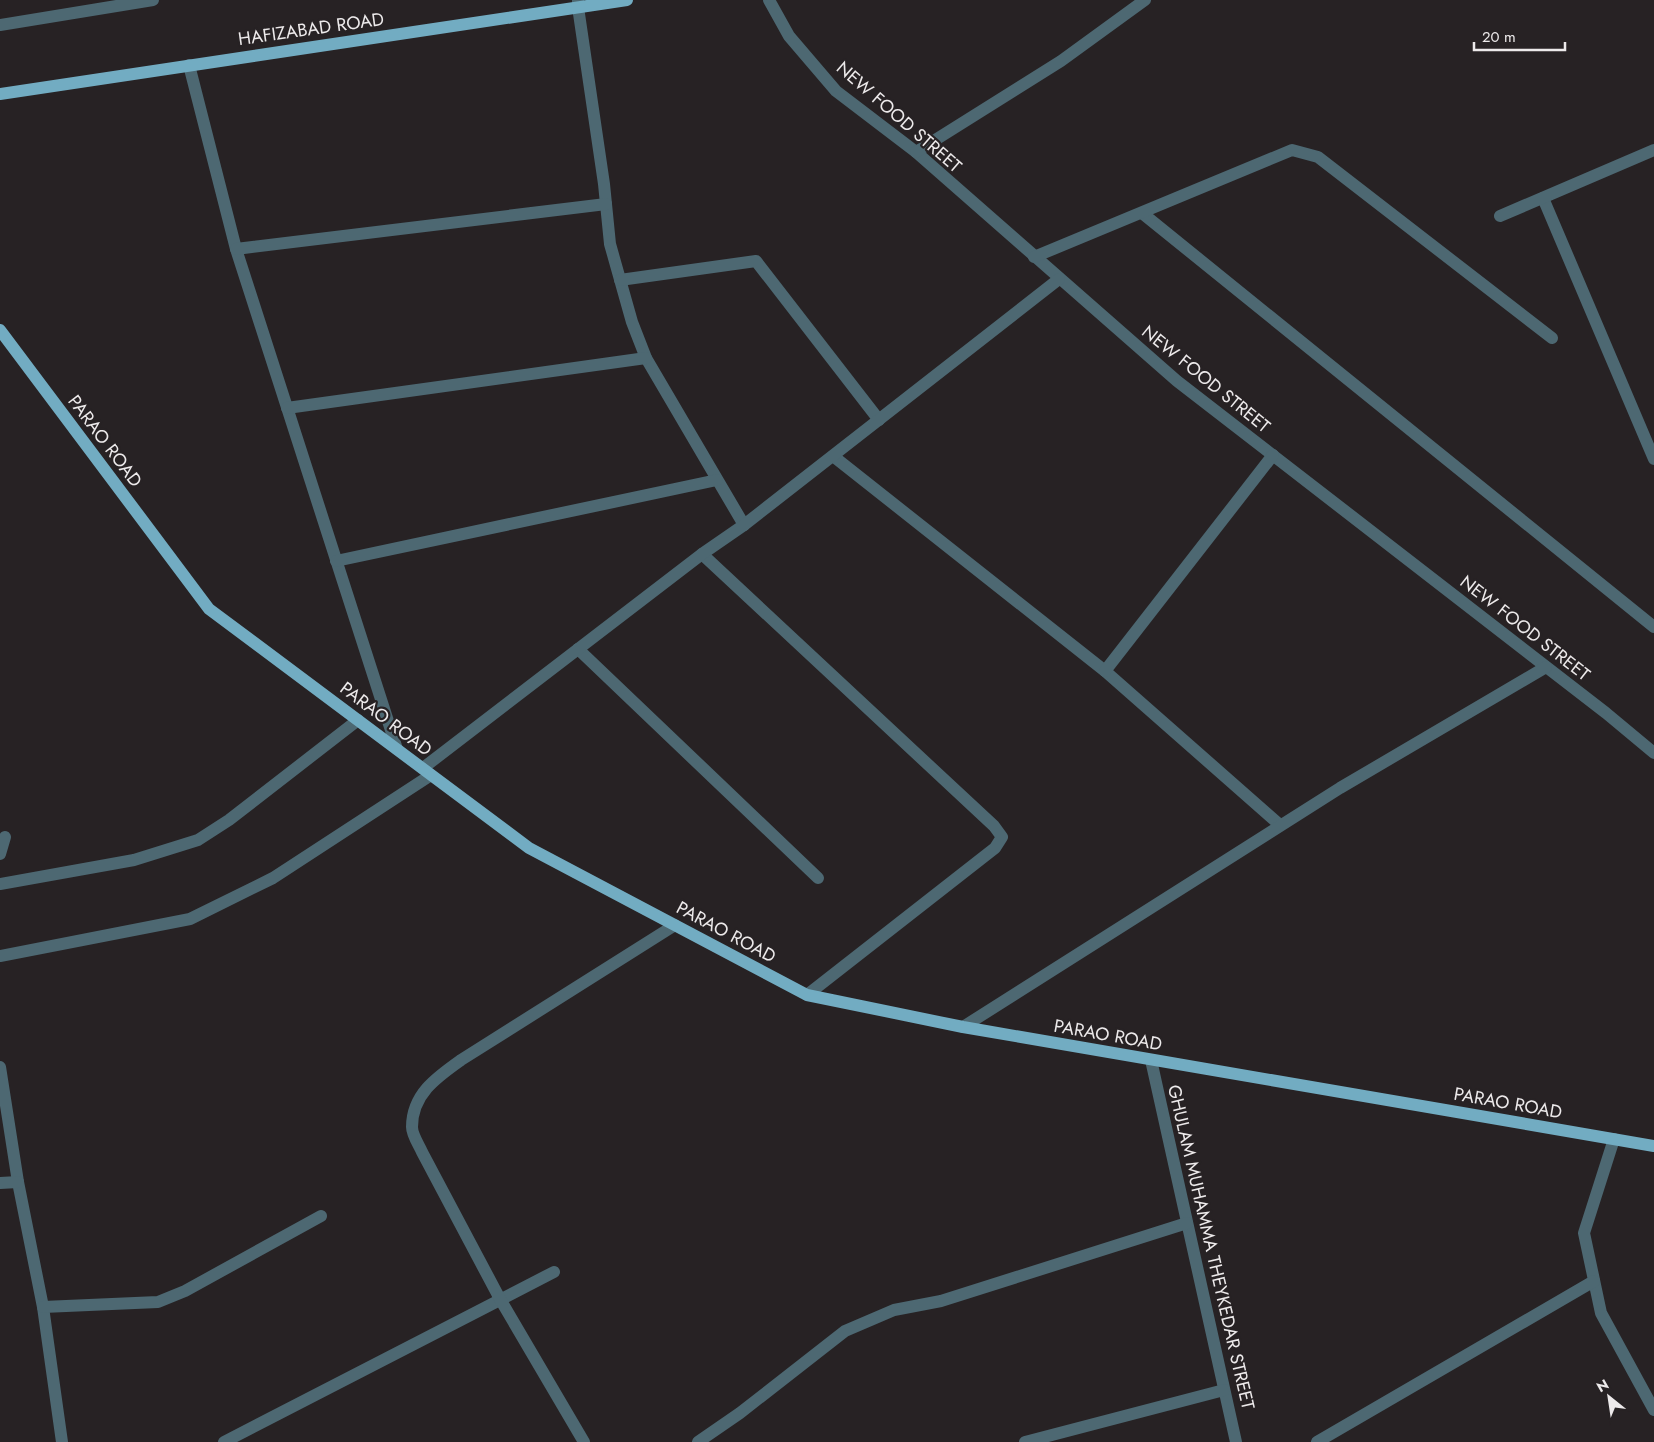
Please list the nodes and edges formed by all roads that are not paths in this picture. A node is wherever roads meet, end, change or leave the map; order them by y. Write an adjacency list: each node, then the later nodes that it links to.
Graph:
1 (153, 0): 6 (street)
2 (627, 0): 5 (main road, HAFIZABAD ROAD)
3 (769, 0): 10 (street, NEW FOOD STREET)
4 (1145, 0): 10 (street)
5 (578, 4): 7 (main road, HAFIZABAD ROAD); 12 (street)
6 (0, 25)
7 (189, 65): 8 (main road, HAFIZABAD ROAD); 15 (street)
8 (0, 94)
9 (1654, 150): 11 (street)
10 (916, 152): 16 (street, NEW FOOD STREET)
11 (1544, 198): 14 (street); 26 (street)
12 (606, 204): 15 (street); 18 (street)
13 (1142, 213): 16 (street); 20 (street); 31 (street)
14 (1500, 216)
15 (236, 249): 22 (street)
16 (1034, 257): 17 (street, NEW FOOD STREET)
17 (1059, 279): 23 (street); 24 (street, NEW FOOD STREET)
18 (620, 280): 21 (street); 23 (street)
19 (0, 330): 35 (main road, PARAO ROAD)
20 (1552, 338)
21 (646, 358): 22 (street); 27 (street)
22 (287, 408): 30 (street)
23 (878, 420): 25 (street)
24 (1273, 455): 33 (street, NEW FOOD STREET); 34 (street)
25 (832, 456): 28 (street); 34 (street)
26 (1654, 459)
27 (717, 480): 28 (street); 30 (street)
28 (744, 525): 29 (street)
29 (702, 554): 32 (street); 46 (street)
30 (336, 561): 36 (street)
31 (1654, 627)
32 (578, 649): 38 (street); 42 (street)
33 (1546, 667): 37 (street, NEW FOOD STREET); 39 (street)
34 (1105, 671): 39 (street)
35 (358, 720): 36 (main road, PARAO ROAD); 43 (street)
36 (397, 749): 38 (main road, PARAO ROAD)
37 (1654, 753)
38 (427, 772): 44 (main road, PARAO ROAD); 45 (street)
39 (1280, 825): 47 (street)
40 (5, 837): 41 (street)
41 (0, 854)
42 (818, 878)
43 (0, 884)
44 (675, 925): 46 (main road, PARAO ROAD); 58 (street)
45 (0, 956)
46 (807, 995): 47 (main road, PARAO ROAD)
47 (963, 1028): 48 (main road, PARAO ROAD)
48 (1151, 1060): 50 (main road, PARAO ROAD); 55 (street, GHULAM MUHAMMA THEYKEDAR STREET)
49 (0, 1067): 53 (street)
50 (1614, 1139): 51 (main road, PARAO ROAD); 57 (street)
51 (1654, 1146)
52 (0, 1182): 53 (street)
53 (18, 1182): 59 (street)
54 (321, 1216): 59 (street)
55 (1187, 1223): 60 (street, GHULAM MUHAMMA THEYKEDAR STREET); 65 (street)
56 (554, 1272): 58 (street)
57 (1594, 1281): 61 (street); 68 (street)
58 (500, 1299): 63 (street); 64 (street)
59 (43, 1307): 62 (street)
60 (1224, 1390): 66 (street); 67 (street, GHULAM MUHAMMA THEYKEDAR STREET)
61 (1654, 1410)
62 (62, 1442)
63 (224, 1442)
64 (584, 1442)
65 (698, 1442)
66 (1025, 1442)
67 (1236, 1442)
68 (1317, 1442)

